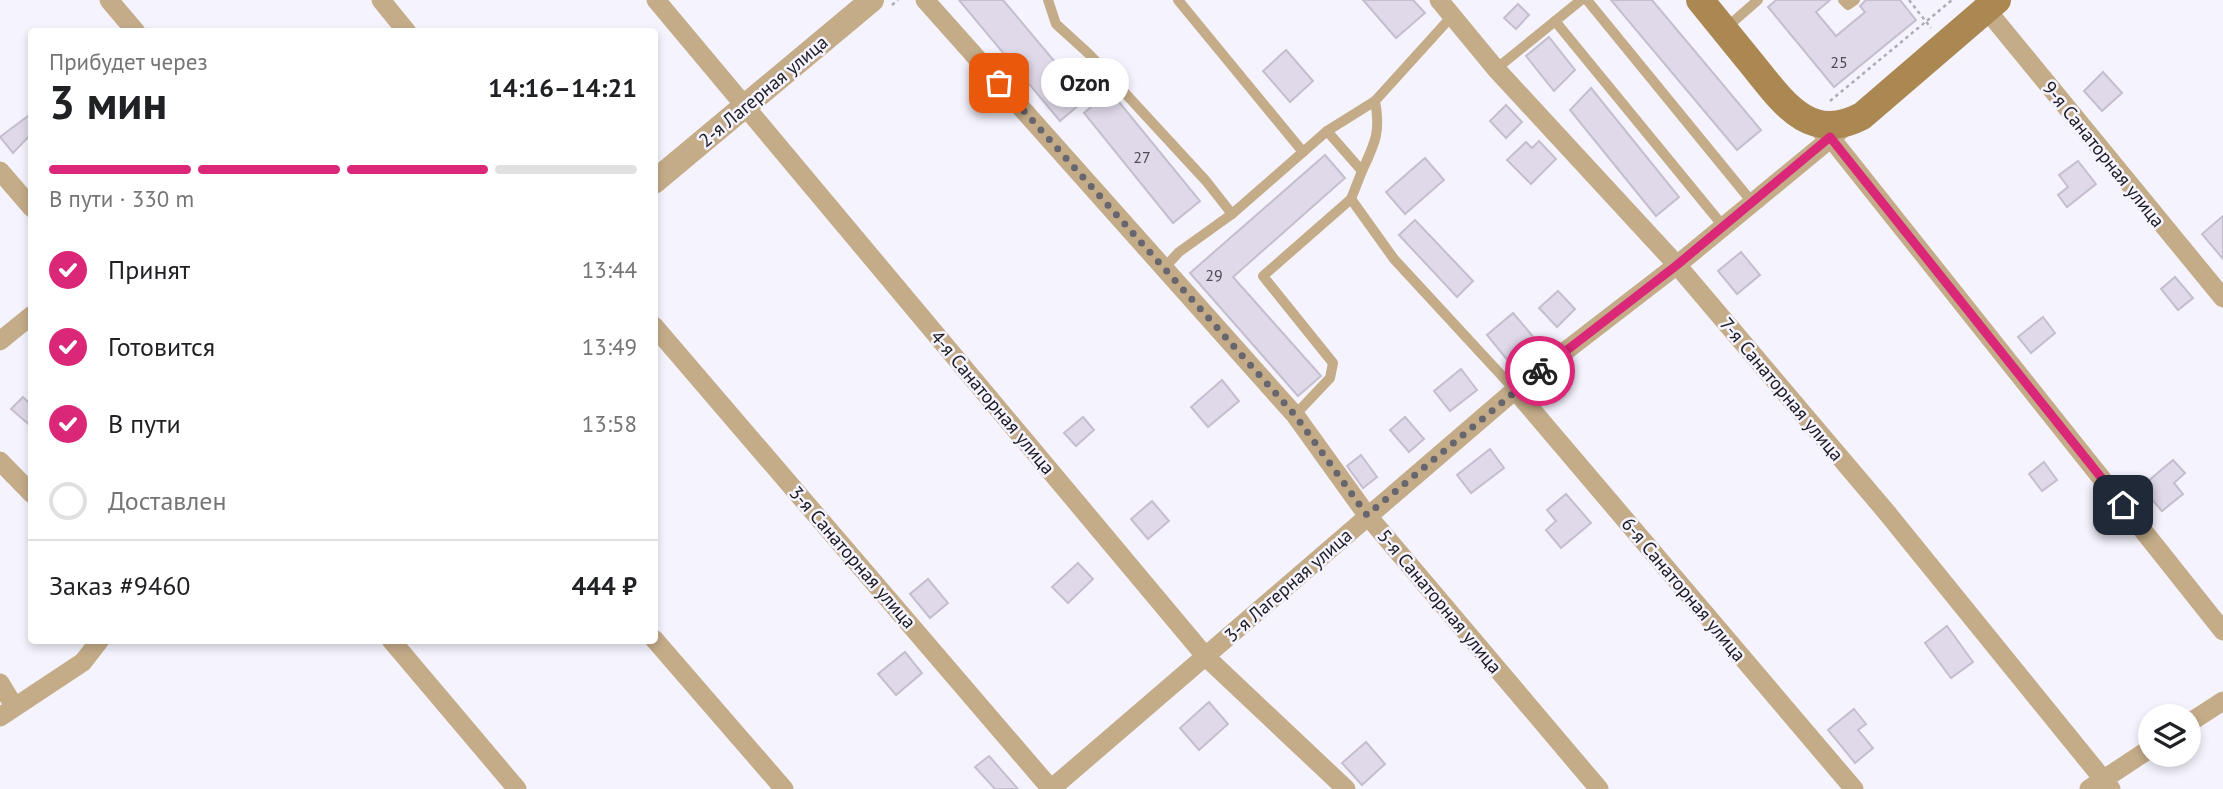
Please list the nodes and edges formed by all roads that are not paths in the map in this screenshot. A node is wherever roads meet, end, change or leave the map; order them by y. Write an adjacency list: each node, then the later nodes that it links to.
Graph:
1 (109, 0): 18 (street)
2 (381, 0): 19 (street)
3 (656, 0): 23 (street, 4-я Санаторная улица)
4 (872, 0): 23 (street, 2-я Лагерная улица)
5 (925, 0): 38 (street, 5-я Санаторная улица)
6 (1048, 0): 35 (lane)
7 (1178, 0): 28 (lane)
8 (1439, 0): 16 (street, 7-я Санаторная улица)
9 (1581, 0): 17 (lane)
10 (1587, 0): 33 (lane)
11 (1700, 0): 20 (main road)
12 (1758, 0): 20 (lane)
13 (1843, 0): 14 (lane)
14 (1855, 0)
15 (1991, 5): 25 (main road, 3-я Лагерная улица); 39 (street, 9-я Санаторная улица)
16 (1452, 16): 21 (street, 7-я Санаторная улица); 22 (lane)
17 (1555, 21): 21 (lane); 36 (lane)
18 (133, 28)
19 (404, 28)
20 (1724, 29): 24 (main road)
21 (1496, 69): 37 (street, 7-я Санаторная улица)
22 (1376, 100): 26 (lane); 30 (lane)
23 (745, 106): 31 (street, 2-я Лагерная улица); 52 (street, 4-я Санаторная улица)
24 (1790, 107): 25 (main road); 27 (street)
25 (1853, 120): 27 (street, 3-я Лагерная улица)
26 (1327, 131): 28 (lane); 30 (lane)
27 (1830, 137): 33 (street, 3-я Лагерная улица); 48 (street)
28 (1303, 152): 35 (lane)
29 (0, 171): 34 (street)
30 (1362, 171): 32 (lane)
31 (658, 179)
32 (1351, 200): 43 (lane); 44 (lane)
33 (1752, 202): 36 (street, 3-я Лагерная улица)
34 (28, 203)
35 (1232, 214): 38 (lane)
36 (1723, 226): 37 (street, 3-я Лагерная улица)
37 (1677, 265): 43 (street, 3-я Лагерная улица); 58 (street, 7-я Санаторная улица)
38 (1164, 268): 44 (street, 5-я Санаторная улица)
39 (2223, 298)
40 (28, 318): 42 (street)
41 (658, 331): 61 (street, 3-я Санаторная улица)
42 (0, 341)
43 (1515, 390): 47 (street, 3-я Лагерная улица); 64 (street, 6-я Санаторная улица)
44 (1295, 415): 47 (street, 5-я Санаторная улица)
45 (0, 461): 46 (street)
46 (28, 490)
47 (1367, 515): 52 (street, 3-я Лагерная улица); 63 (street, 5-я Санаторная улица)
48 (2223, 631)
49 (97, 644): 55 (street)
50 (394, 644): 59 (street)
51 (658, 644): 60 (street)
52 (1206, 657): 61 (street, 3-я Лагерная улица); 62 (street, 4-я Санаторная улица)
53 (0, 683): 55 (street)
54 (2223, 701): 56 (street)
55 (7, 711)
56 (2201, 715)
57 (2138, 758): 58 (street)
58 (2101, 786)
59 (517, 789)
60 (784, 789)
61 (1051, 789)
62 (1346, 789)
63 (1599, 789)
64 (1854, 789)

